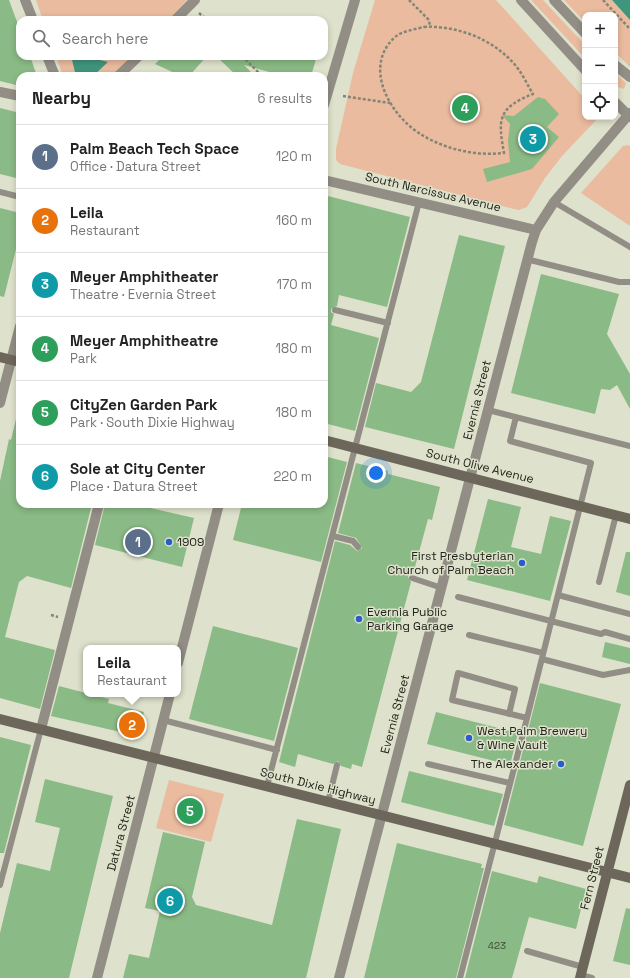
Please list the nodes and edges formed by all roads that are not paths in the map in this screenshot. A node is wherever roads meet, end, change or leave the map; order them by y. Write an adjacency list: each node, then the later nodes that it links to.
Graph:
1 (25, 0): 6 (street)
2 (195, 0): 7 (street)
3 (355, 0): 16 (street)
4 (521, 0): 11 (street)
5 (554, 0): 8 (street)
6 (31, 16)
7 (179, 16)
8 (582, 30)
9 (49, 60): 13 (street)
10 (135, 60): 14 (street)
11 (582, 67)
12 (618, 67): 15 (street)
13 (53, 72)
14 (122, 72)
15 (630, 77)
16 (328, 91)
17 (0, 92): 18 (street)
18 (16, 95)
19 (618, 105): 20 (street)
20 (629, 115): 25 (street, Evernia Street)
21 (328, 181): 24 (street, South Narcissus Avenue)
22 (0, 192): 23 (lane)
23 (16, 196)
24 (419, 202): 26 (street, South Narcissus Avenue); 31 (lane)
25 (554, 202): 26 (street, Evernia Street); 27 (lane)
26 (536, 230): 28 (street, Evernia Street)
27 (630, 248)
28 (526, 259): 29 (lane); 35 (street, Evernia Street)
29 (630, 282)
30 (335, 310): 31 (lane)
31 (388, 323): 39 (lane)
32 (0, 357): 33 (street)
33 (16, 361): 34 (street)
34 (0, 403)
35 (488, 410): 36 (lane); 40 (street, Evernia Street)
36 (516, 417): 38 (lane); 41 (lane)
37 (328, 441): 39 (street, South Olive Avenue)
38 (630, 446)
39 (356, 448): 40 (street, South Olive Avenue); 46 (lane)
40 (471, 478): 41 (street, South Olive Avenue); 50 (street, Evernia Street)
41 (580, 506): 44 (street, South Olive Avenue); 51 (lane)
42 (98, 508): 65 (street)
43 (219, 508): 57 (street)
44 (616, 515): 45 (street, South Olive Avenue); 49 (lane)
45 (630, 519)
46 (333, 536): 47 (lane); 66 (lane)
47 (358, 547)
48 (412, 578): 50 (lane)
49 (599, 582)
50 (442, 588): 74 (street, Evernia Street)
51 (558, 595): 53 (lane); 54 (lane)
52 (458, 597): 54 (lane)
53 (630, 614)
54 (551, 621): 56 (lane); 58 (lane)
55 (469, 635): 58 (lane)
56 (630, 639)
57 (181, 652)
58 (542, 656): 59 (lane); 62 (lane)
59 (630, 670)
60 (169, 697): 64 (street, Datura Street)
61 (509, 714): 61 (lane); 62 (lane)
62 (527, 718): 70 (lane)
63 (0, 719): 65 (street, South Dixie Highway)
64 (163, 720): 66 (lane); 67 (street, Datura Street)
65 (42, 729): 67 (street, South Dixie Highway); 78 (lane)
66 (277, 750): 72 (lane)
67 (154, 757): 72 (street, South Dixie Highway); 81 (street, Datura Street)
68 (428, 764): 70 (lane)
69 (337, 765): 73 (lane)
70 (510, 783): 75 (lane)
71 (630, 785): 76 (street, Fern Street)
72 (267, 786): 73 (street, South Dixie Highway)
73 (328, 802): 74 (street, South Dixie Highway)
74 (382, 815): 75 (street, South Dixie Highway); 82 (street, Evernia Street)
75 (495, 844): 76 (street, South Dixie Highway); 83 (lane)
76 (607, 872): 77 (street, South Dixie Highway); 80 (street, Fern Street)
77 (630, 878)
78 (0, 885)
79 (527, 951): 80 (lane)
80 (581, 973): 84 (lane)
81 (96, 978)
82 (339, 978)
83 (460, 978)
84 (592, 978)

